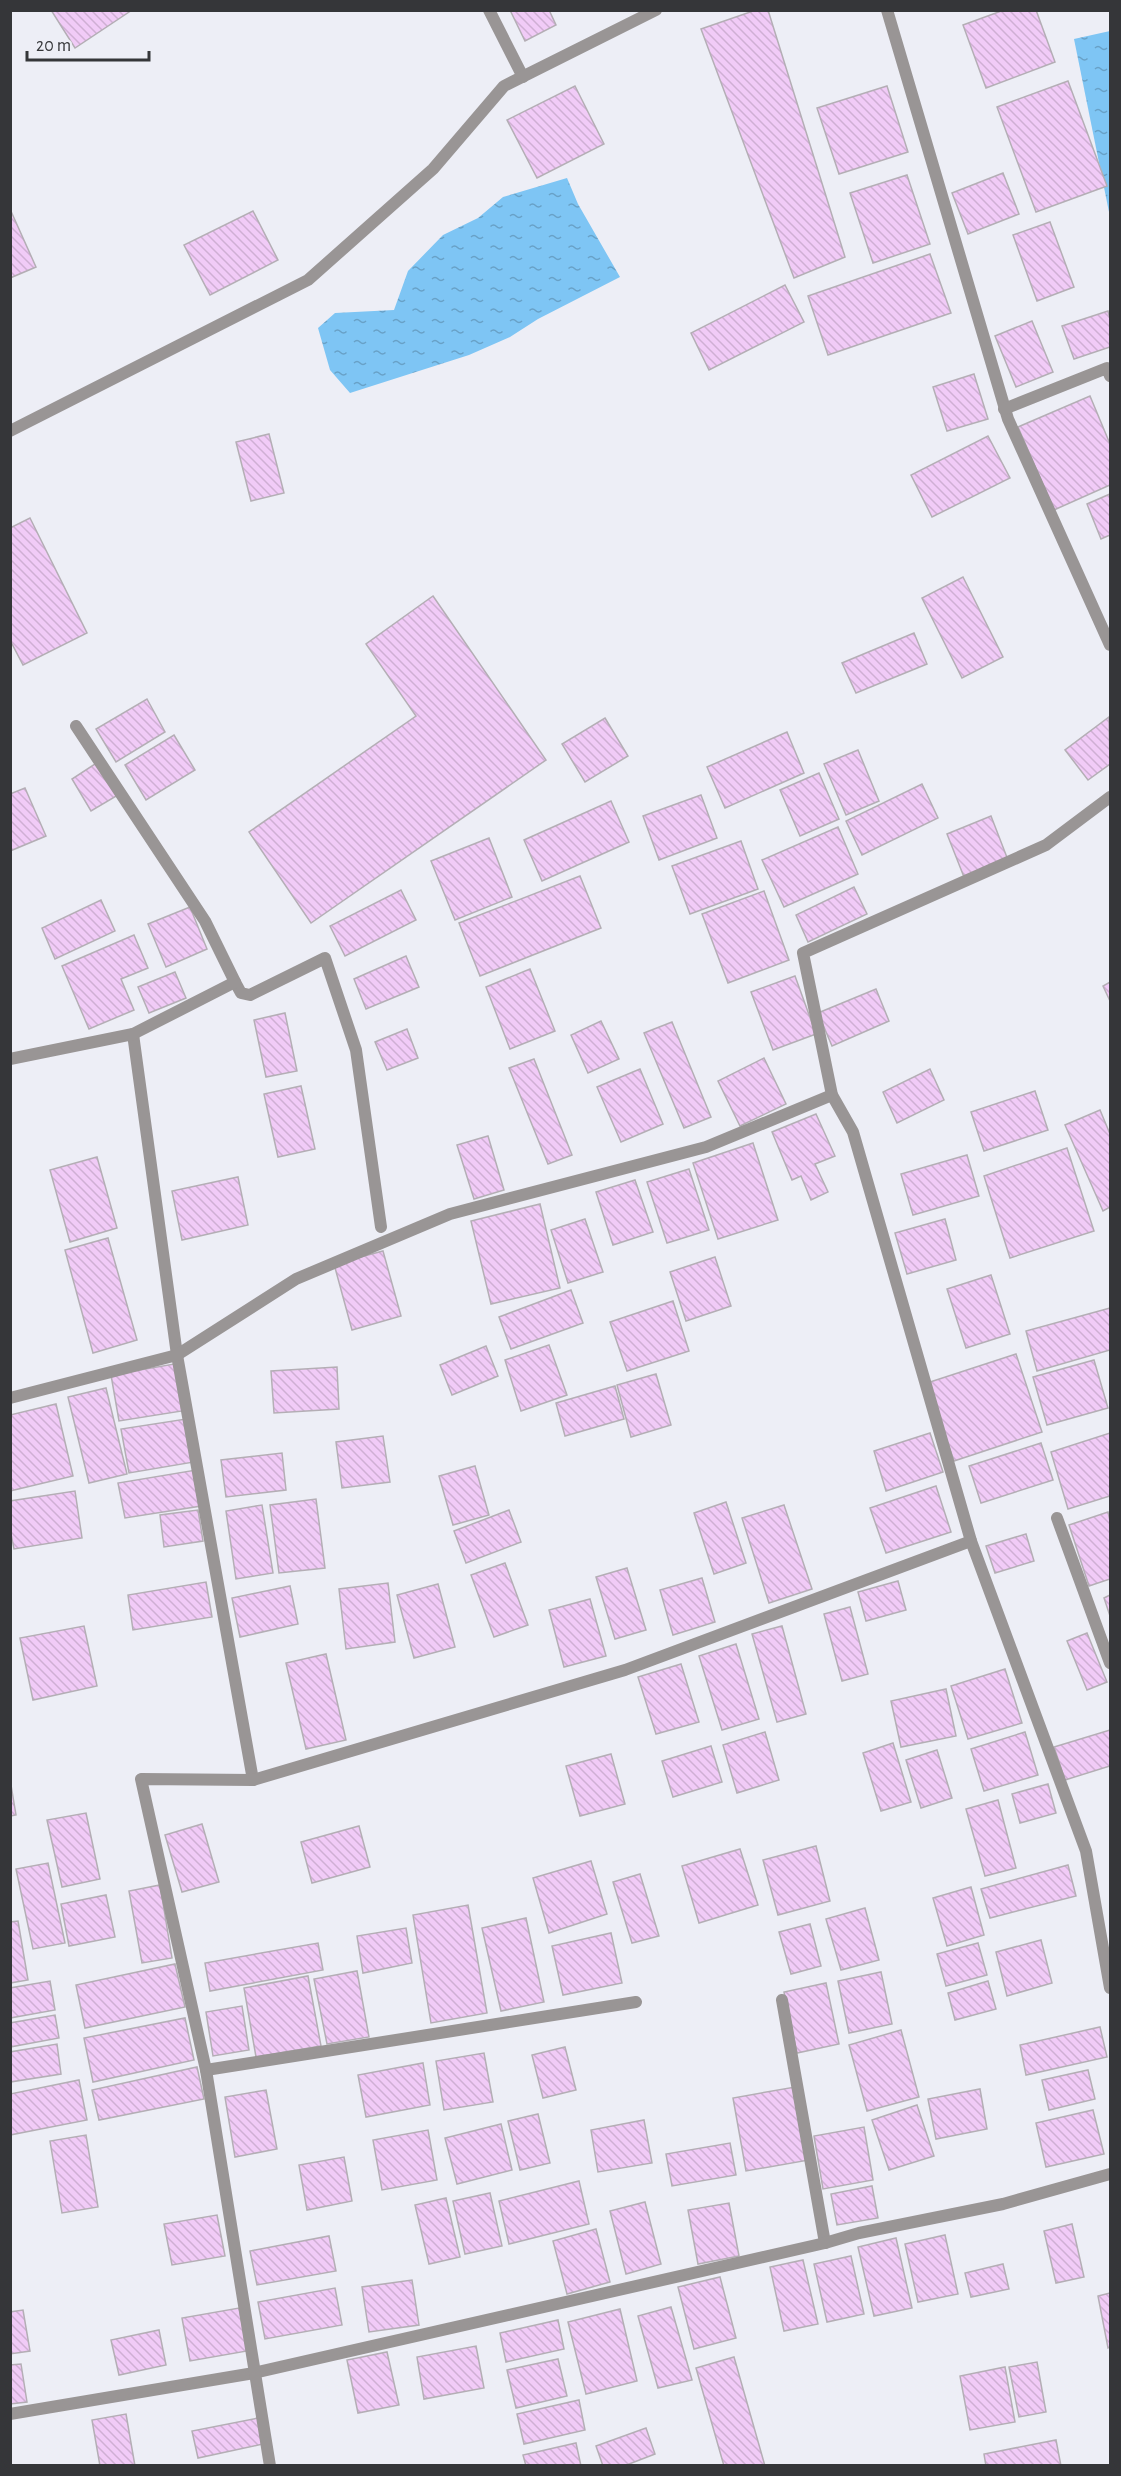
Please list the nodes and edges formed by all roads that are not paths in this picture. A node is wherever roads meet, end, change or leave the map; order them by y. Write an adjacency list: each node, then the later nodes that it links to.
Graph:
1 (489, 10): 4 (street)
2 (656, 10): 4 (street)
3 (887, 10): 6 (street)
4 (523, 77): 7 (street)
5 (1110, 376): 6 (street)
6 (1004, 408): 8 (street)
7 (10, 431)
8 (1110, 645)
9 (76, 726): 11 (street)
10 (1110, 797): 14 (street)
11 (235, 982): 12 (street); 15 (street)
12 (133, 1034): 13 (street); 16 (street)
13 (10, 1059)
14 (832, 1095): 16 (street); 19 (street)
15 (381, 1227)
16 (177, 1355): 17 (street); 21 (street)
17 (10, 1398)
18 (1057, 1518): 20 (street)
19 (971, 1541): 21 (street); 22 (street)
20 (1110, 1663)
21 (253, 1780): 25 (street)
22 (1110, 1988)
23 (782, 2000): 27 (street)
24 (636, 2002): 25 (street)
25 (206, 2070): 28 (street)
26 (1110, 2174): 27 (street)
27 (825, 2243): 28 (street)
28 (254, 2373): 29 (street); 30 (street)
29 (10, 2414)
30 (270, 2466)

